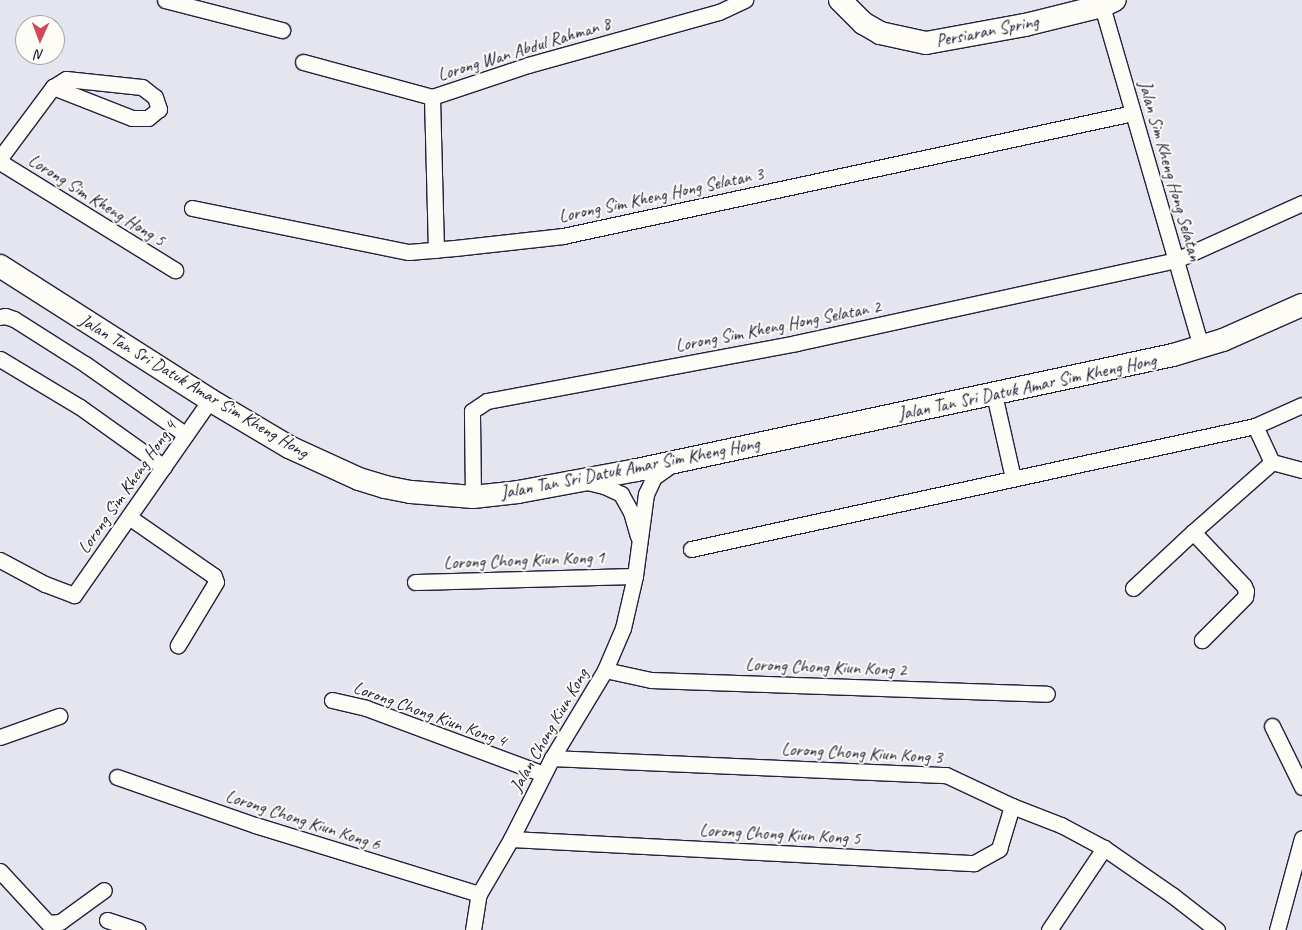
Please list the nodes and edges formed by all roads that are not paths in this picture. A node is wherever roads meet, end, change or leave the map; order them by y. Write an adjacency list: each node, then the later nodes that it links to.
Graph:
1 (166, 0): 5 (street)
2 (745, 0): 8 (street, Lorong Wan Abdul Rahman 8)
3 (840, 0): 4 (street, Persiaran Spring)
4 (1109, 3): 9 (street, Jalan Sim Kheng Hong Selatan)
5 (282, 30)
6 (303, 62): 8 (street)
7 (53, 87): 7 (street); 10 (street, Lorong Sim Kheng Hong 5)
8 (432, 97): 13 (street, Lorong Wan Abdul Rahman 8)
9 (1133, 113): 13 (street, Lorong Sim Kheng Hong Selatan 3); 14 (street, Jalan Sim Kheng Hong Selatan)
10 (0, 160): 16 (street, Lorong Sim Kheng Hong 5)
11 (1302, 203): 14 (street)
12 (192, 208): 13 (street, Lorong Sim Kheng Hong Selatan 3)
13 (436, 250)
14 (1176, 260): 19 (street, Jalan Sim Kheng Hong Selatan); 32 (street, Lorong Sim Kheng Hong Selatan 2)
15 (0, 266): 22 (street, Jalan Tan Sri Datuk Amar Sim Kheng Hong)
16 (175, 270)
17 (1302, 305): 19 (street, Jalan Tan Sri Datuk Amar Sim Kheng Hong)
18 (0, 317): 25 (street)
19 (1200, 347): 21 (street, Jalan Tan Sri Datuk Amar Sim Kheng Hong)
20 (0, 359): 28 (street)
21 (994, 394): 26 (street, Jalan Tan Sri Datuk Amar Sim Kheng Hong); 30 (street)
22 (210, 400): 25 (street, Lorong Sim Kheng Hong 4); 32 (street, Jalan Tan Sri Datuk Amar Sim Kheng Hong)
23 (1302, 405): 24 (street)
24 (1255, 426): 27 (street); 30 (street)
25 (186, 435): 28 (street, Lorong Sim Kheng Hong 4)
26 (677, 460): 31 (street, Jalan Tan Sri Datuk Amar Sim Kheng Hong); 35 (street, Jalan Chong Kiun Kong)
27 (1272, 462): 29 (street); 34 (street)
28 (164, 467): 33 (street, Lorong Sim Kheng Hong 4)
29 (1302, 470)
30 (1013, 478): 36 (street)
31 (582, 481): 32 (street, Jalan Tan Sri Datuk Amar Sim Kheng Hong); 35 (street, Jalan Chong Kiun Kong)
32 (473, 496)
33 (129, 517): 37 (street, Lorong Sim Kheng Hong 4); 42 (street)
34 (1193, 532): 40 (street); 41 (street)
35 (640, 542): 38 (street, Jalan Chong Kiun Kong)
36 (691, 549)
37 (0, 560)
38 (635, 576): 39 (street, Lorong Chong Kiun Kong 1); 43 (street, Jalan Chong Kiun Kong)
39 (415, 582)
40 (1132, 588)
41 (1202, 640)
42 (178, 645)
43 (605, 670): 44 (street, Lorong Chong Kiun Kong 2); 49 (street, Jalan Chong Kiun Kong)
44 (1047, 694)
45 (332, 700): 50 (street, Lorong Chong Kiun Kong 4)
46 (59, 716): 48 (street)
47 (1272, 726): 52 (street)
48 (0, 737)
49 (552, 758): 50 (street, Jalan Chong Kiun Kong); 53 (street, Lorong Chong Kiun Kong 3)
50 (543, 774): 55 (street, Jalan Chong Kiun Kong)
51 (117, 777): 59 (street, Lorong Chong Kiun Kong 6)
52 (1302, 787)
53 (1012, 806): 55 (street, Lorong Chong Kiun Kong 5); 56 (street, Lorong Chong Kiun Kong 3)
54 (1302, 838): 65 (street)
55 (510, 839): 59 (street, Jalan Chong Kiun Kong)
56 (1104, 848): 63 (street); 64 (street, Lorong Chong Kiun Kong 3)
57 (0, 871): 58 (street)
58 (104, 890)
59 (479, 894): 62 (street, Jalan Chong Kiun Kong)
60 (107, 920): 61 (street)
61 (137, 930)
62 (473, 930)
63 (1049, 930)
64 (1217, 930)
65 (1277, 930)

